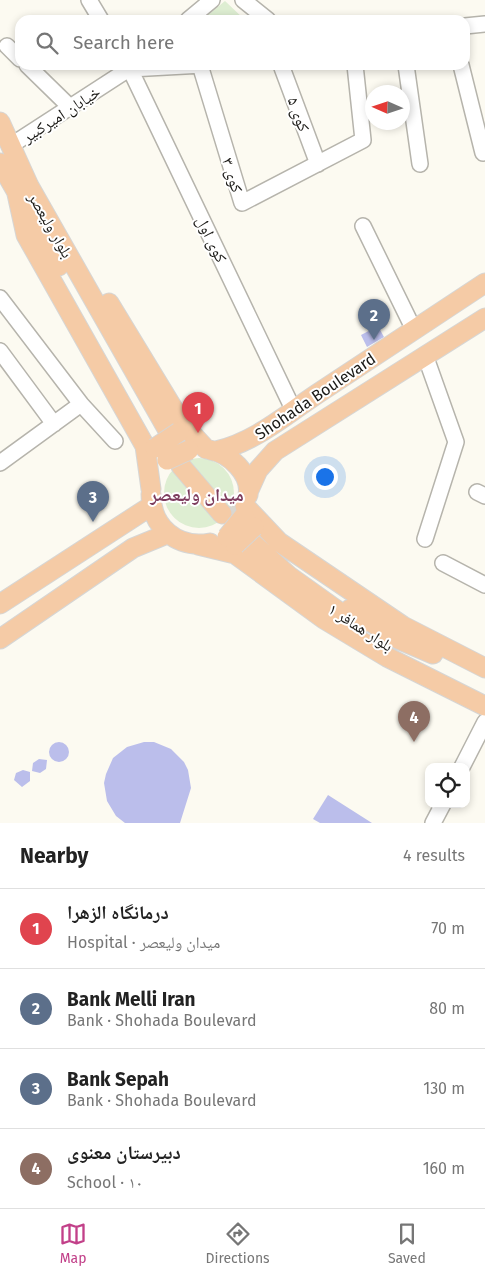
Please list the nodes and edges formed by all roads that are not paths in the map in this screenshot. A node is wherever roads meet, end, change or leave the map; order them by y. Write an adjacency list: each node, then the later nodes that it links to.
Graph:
1 (90, 0): 4 (street)
2 (212, 0): 5 (street)
3 (243, 0): 6 (street)
4 (98, 15)
5 (194, 15)
6 (262, 15)
7 (485, 24): 8 (street)
8 (470, 26)
9 (7, 46): 10 (street)
10 (15, 54)
11 (32, 70): 19 (street)
12 (125, 70): 19 (street, خیابان امیرکبیر)
13 (133, 70): 36 (street, کوی اول)
14 (202, 70): 23 (street, کوی ۳)
15 (283, 70): 23 (street, کوی ۵)
16 (356, 70): 23 (street)
17 (407, 70): 24 (street)
18 (462, 70): 22 (street)
19 (70, 108): 21 (street, خیابان امیرکبیر)
20 (0, 122): 21 (main road, بلوار ولیعصر)
21 (10, 146): 26 (main road, بلوار ولیعصر)
22 (483, 153)
23 (318, 164)
24 (420, 164)
25 (0, 165): 26 (main road, بلوار ولیعصر)
26 (23, 190): 31 (main road, بلوار ولیعصر); 39 (main road); 39 (main road)
27 (363, 226): 32 (street)
28 (485, 283): 32 (main road, Shohada Boulevard)
29 (0, 298): 35 (street)
30 (485, 318): 34 (main road, Shohada Boulevard)
31 (102, 328): 39 (main road, بلوار همافر ۱)
32 (414, 330): 36 (main road, Shohada Boulevard)
33 (0, 351): 37 (street)
34 (425, 355): 42 (main road, Shohada Boulevard); 44 (street)
35 (81, 404): 37 (street); 38 (street)
36 (294, 409): 39 (main road, Shohada Boulevard)
37 (54, 424): 40 (street)
38 (115, 442)
39 (179, 446): 41 (main road); 41 (main road); 42 (main road, بلوار همافر ۱); 42 (main road)
40 (0, 463)
41 (151, 498): 43 (main road); 47 (main road)
42 (242, 525): 43 (main road); 49 (main road); 50 (main road, بلوار همافر ۱); 51 (main road, بلوار همافر ۱); 52 (main road)
43 (167, 534): 48 (main road)
44 (426, 539)
45 (443, 563): 46 (street)
46 (485, 585)
47 (0, 604)
48 (0, 639)
49 (485, 668)
50 (485, 677)
51 (485, 695)
52 (485, 706)
53 (485, 722): 54 (street)
54 (464, 763)
55 (441, 808): 56 (street)
56 (434, 823)

